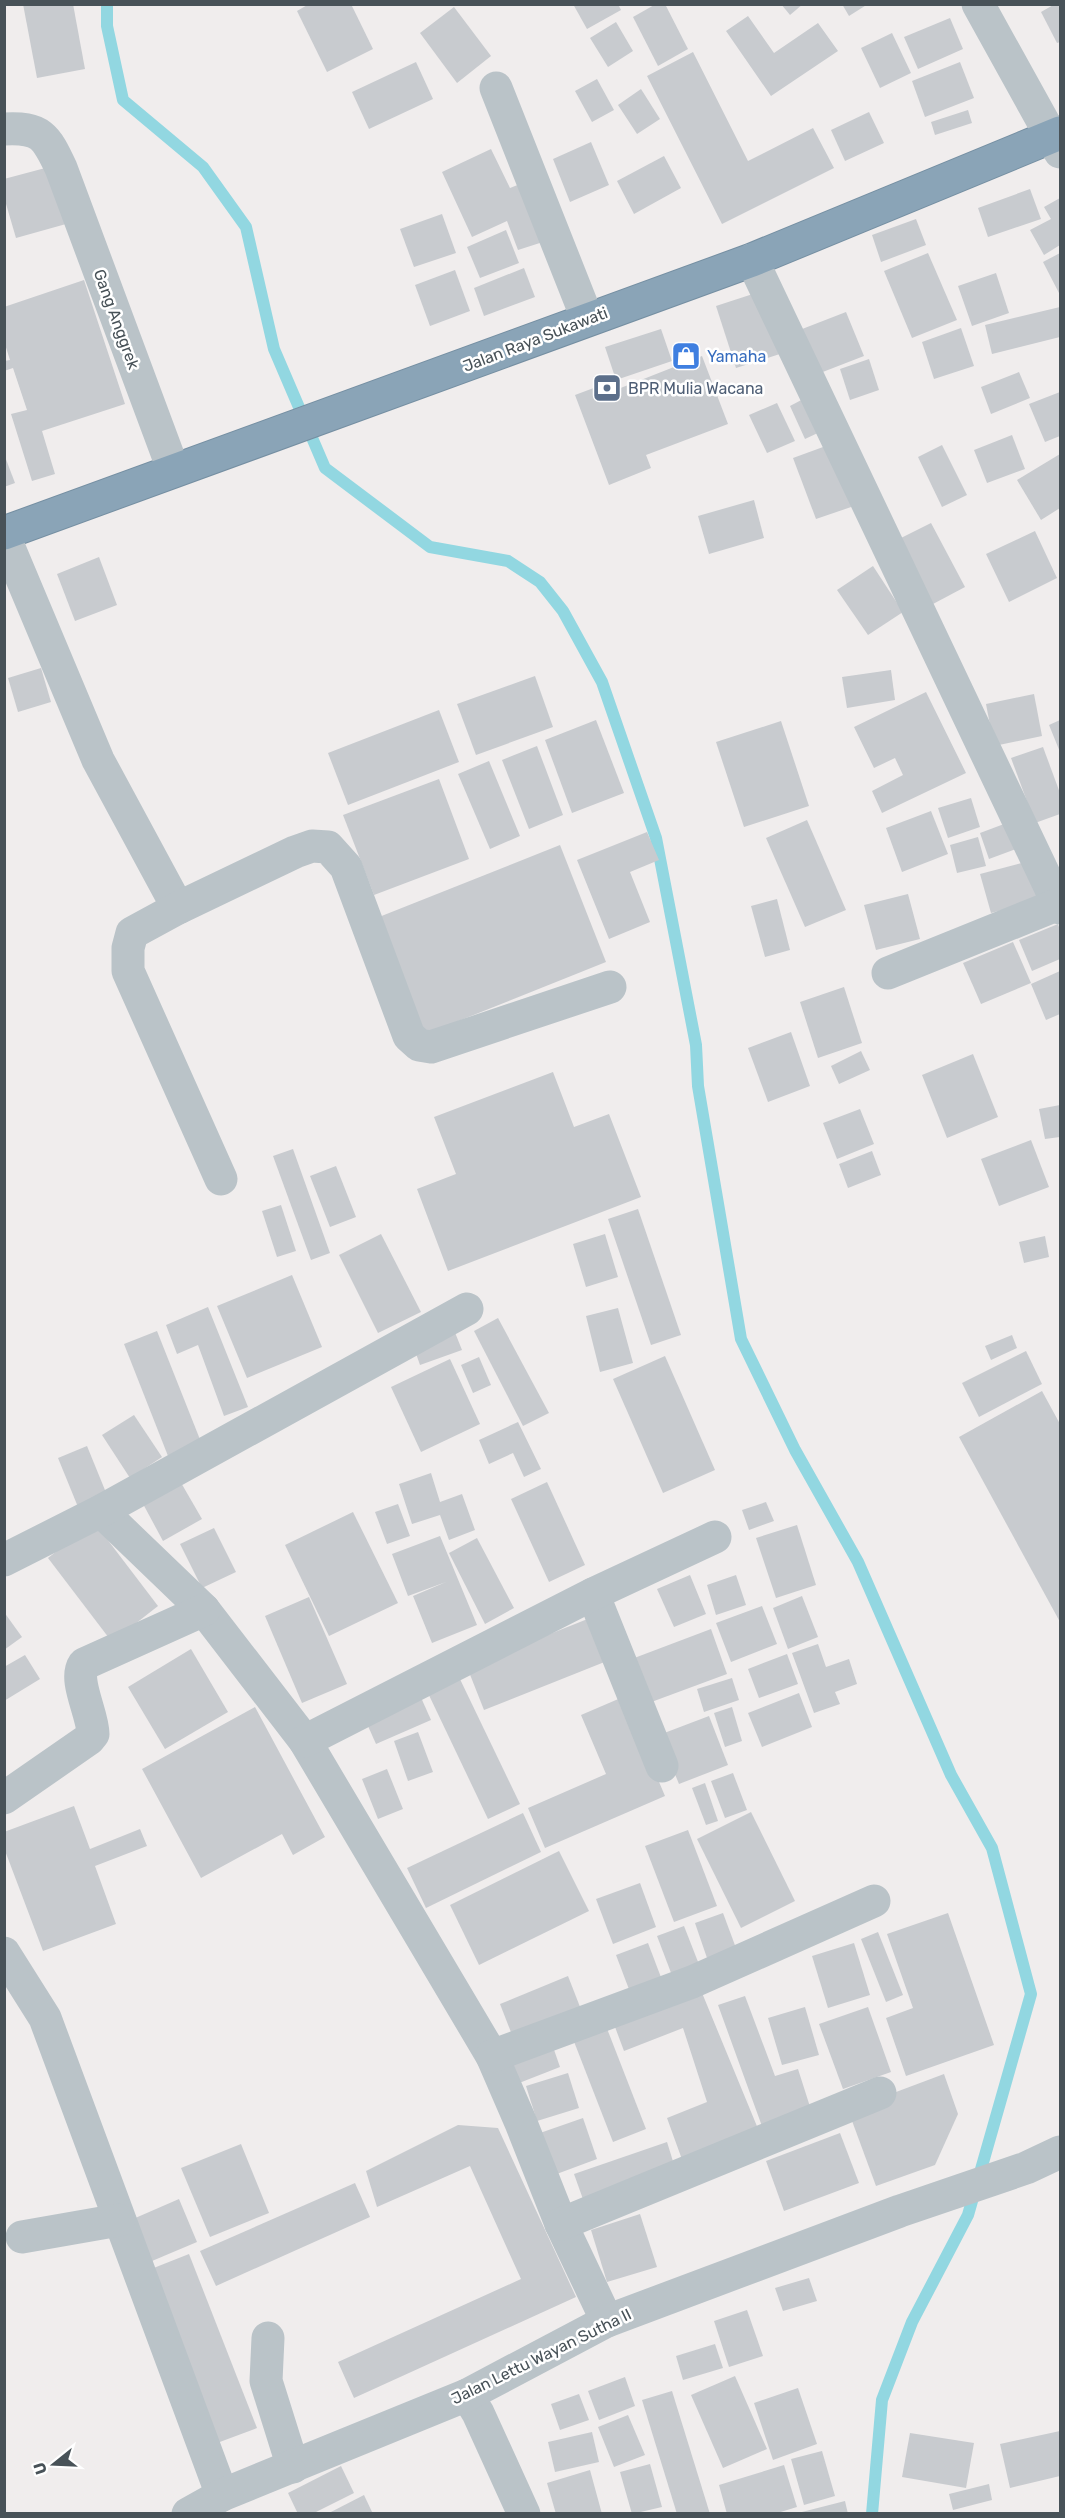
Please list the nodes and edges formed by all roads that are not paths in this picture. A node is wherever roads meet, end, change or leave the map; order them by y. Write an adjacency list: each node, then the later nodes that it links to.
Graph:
1 (978, 4): 4 (street)
2 (496, 88): 6 (street)
3 (4, 129): 7 (street, Gang Anggrek)
4 (1058, 141): 5 (highway, Jalan Raya Sukawati)
5 (752, 260): 6 (highway, Jalan Raya Sukawati); 9 (street)
6 (587, 318): 7 (highway, Jalan Raya Sukawati)
7 (173, 470): 8 (highway, Jalan Raya Sukawati)
8 (4, 535): 10 (street)
9 (1060, 906): 11 (street)
10 (178, 908): 12 (street); 13 (street)
11 (888, 973)
12 (610, 987)
13 (221, 1179)
14 (466, 1309): 15 (street)
15 (101, 1511): 17 (street); 19 (street)
16 (715, 1538): 18 (street)
17 (4, 1560)
18 (593, 1594): 20 (street); 21 (street)
19 (204, 1610): 20 (street); 22 (street)
20 (304, 1741): 25 (street)
21 (662, 1766)
22 (4, 1798)
23 (874, 1901): 25 (street)
24 (4, 1953): 28 (street)
25 (492, 2056): 29 (street)
26 (880, 2093): 29 (street)
27 (1060, 2152): 31 (street, Jalan Lettu Wayan Sutha II)
28 (119, 2220): 30 (street); 35 (street)
29 (561, 2224): 31 (street)
30 (22, 2237)
31 (607, 2320): 33 (street, Jalan Lettu Wayan Sutha II)
32 (268, 2338): 34 (street)
33 (467, 2395): 34 (street, Jalan Lettu Wayan Sutha II); 37 (street)
34 (293, 2467): 35 (street, Jalan Lettu Wayan Sutha II)
35 (222, 2495): 36 (street, Jalan Lettu Wayan Sutha II)
36 (188, 2514)
37 (524, 2514)

